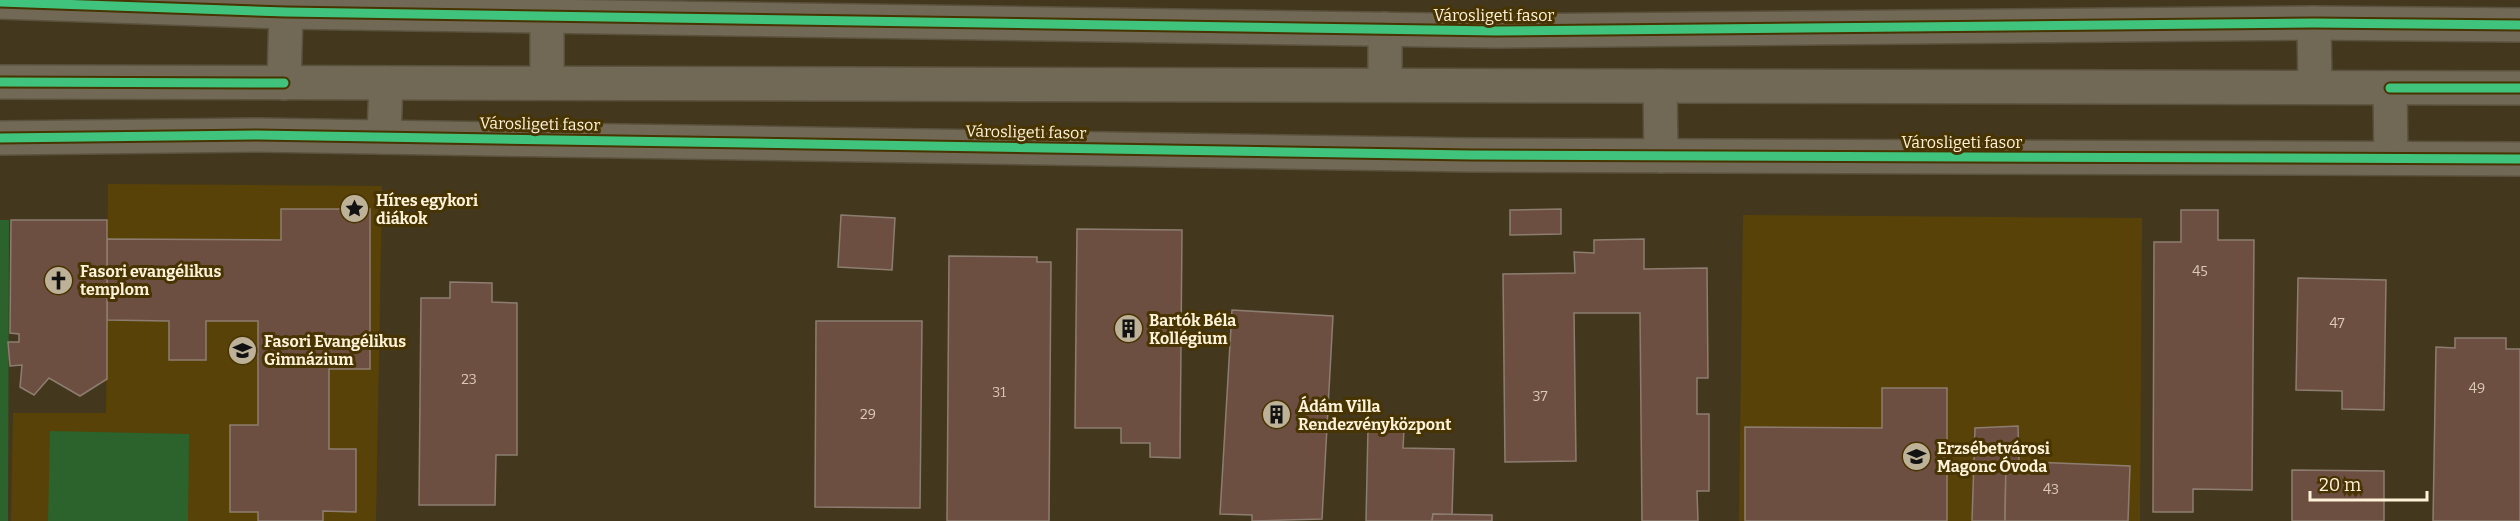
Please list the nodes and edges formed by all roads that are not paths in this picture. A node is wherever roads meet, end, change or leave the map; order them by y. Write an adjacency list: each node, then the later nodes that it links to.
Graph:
1 (0, 2): 2 (street, Városligeti fasor)
2 (286, 12): 3 (street, Városligeti fasor); 8 (street)
3 (547, 15): 6 (street, Városligeti fasor); 10 (street)
4 (2314, 23): 5 (street, Városligeti fasor); 6 (street, Városligeti fasor); 13 (street)
5 (2520, 25)
6 (1385, 29): 11 (street)
7 (0, 82): 8 (street)
8 (284, 83): 9 (street)
9 (386, 83): 10 (street); 16 (street)
10 (547, 83): 11 (street)
11 (1385, 85): 12 (street)
12 (1660, 86): 13 (street); 18 (street)
13 (2314, 87): 14 (street)
14 (2390, 88): 15 (street); 19 (street)
15 (2520, 88)
16 (384, 137): 17 (street, Városligeti fasor); 18 (street, Városligeti fasor)
17 (0, 138)
18 (1661, 156): 19 (street, Városligeti fasor)
19 (2391, 158): 20 (street, Városligeti fasor)
20 (2520, 159)

